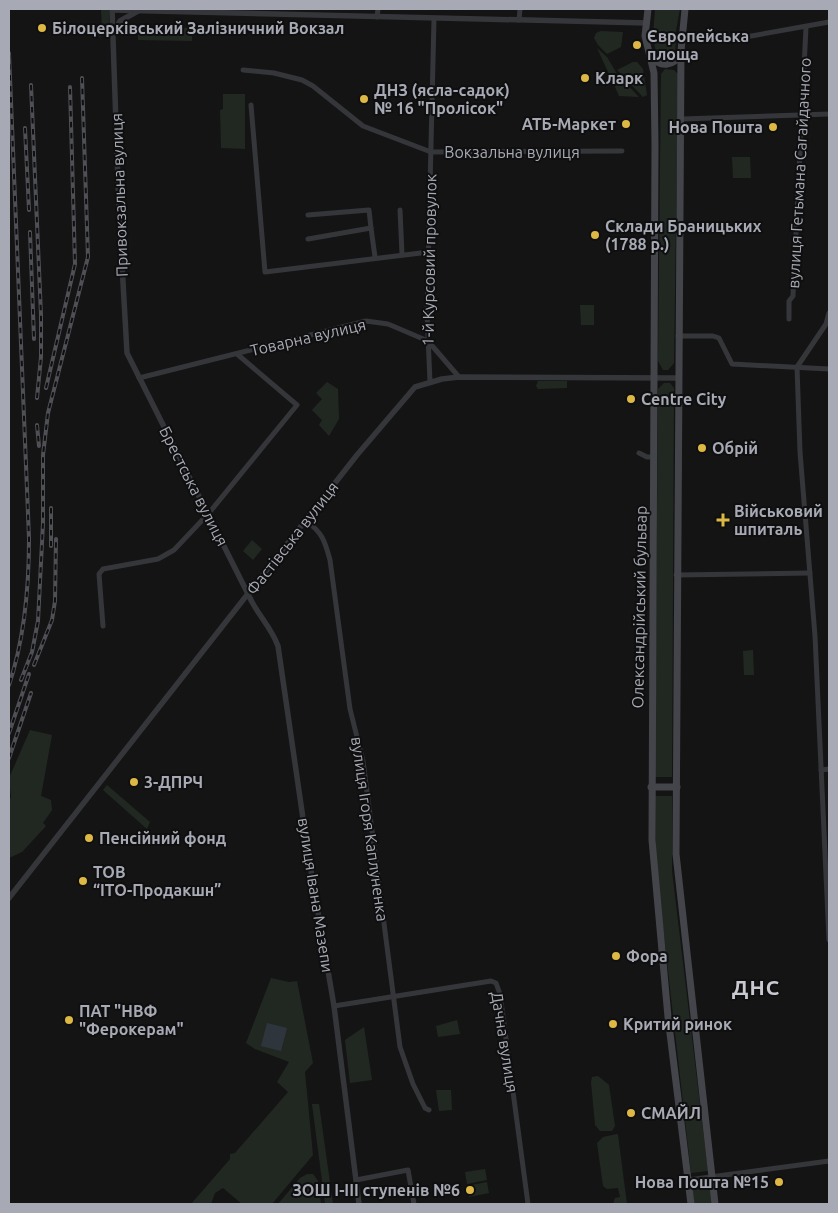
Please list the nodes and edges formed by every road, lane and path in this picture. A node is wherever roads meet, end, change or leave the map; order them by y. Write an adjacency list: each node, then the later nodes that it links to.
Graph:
1 (112, 9): 6 (street); 14 (street, Привокзальна вулиця)
2 (378, 9): 8 (street)
3 (520, 9): 10 (street)
4 (648, 9): 12 (main road, Олександрійський бульвар)
5 (685, 9): 15 (main road)
6 (139, 10): 7 (street); 14 (street)
7 (212, 11): 8 (street)
8 (377, 17): 9 (street)
9 (434, 19): 10 (street); 24 (street, 1-й Курсовий провулок)
10 (520, 20): 12 (street)
11 (829, 22): 13 (street)
12 (647, 23): 17 (main road, Олександрійський бульвар)
13 (806, 27): 15 (street); 21 (street, вулиця Гетьмана Сагайдачного)
14 (113, 34): 41 (street, Привокзальна вулиця)
15 (682, 34): 16 (main road)
16 (681, 51): 17 (main road); 22 (main road)
17 (650, 56): 42 (main road, Олександрійський бульвар)
18 (243, 70): 24 (street, Вокзальна вулиця)
19 (251, 104): 31 (street)
20 (829, 114): 21 (street)
21 (802, 116): 22 (street); 33 (street, вулиця Гетьмана Сагайдачного)
22 (682, 119): 35 (main road)
23 (622, 151): 24 (street, Вокзальна вулиця)
24 (431, 152): 29 (street, 1-й Курсовий провулок)
25 (400, 210): 30 (street)
26 (308, 215): 27 (street)
27 (371, 228): 28 (street); 31 (street)
28 (308, 239)
29 (428, 252): 30 (street); 36 (street, 1-й Курсовий провулок)
30 (402, 254): 31 (street)
31 (375, 257)
32 (829, 313): 34 (street)
33 (789, 319)
34 (828, 324): 38 (street)
35 (678, 336): 38 (street); 43 (main road)
36 (428, 341): 37 (street, Товарна вулиця); 40 (street, Товарна вулиця); 44 (street, 1-й Курсовий провулок)
37 (237, 354): 41 (street, Товарна вулиця); 47 (street)
38 (797, 367): 39 (street); 49 (street)
39 (829, 369)
40 (459, 377): 42 (street, Фастівська вулиця); 44 (street, Фастівська вулиця)
41 (139, 378): 47 (street, Брестська вулиця)
42 (654, 378): 43 (street, Фастівська вулиця); 46 (main road, Олександрійський бульвар)
43 (678, 378): 50 (main road)
44 (430, 382): 48 (street, Фастівська вулиця)
45 (639, 453): 46 (street)
46 (654, 457): 55 (main road, Олександрійський бульвар)
47 (209, 513): 51 (street, Брестська вулиця); 52 (street)
48 (306, 521): 51 (street, Фастівська вулиця); 59 (street, вулиця Ігоря Каплуненка)
49 (810, 574): 50 (street); 54 (street)
50 (676, 576): 56 (main road)
51 (248, 594): 57 (street, Фастівська вулиця); 60 (street, вулиця Івана Мазепи)
52 (103, 626)
53 (829, 769): 54 (street)
54 (821, 770): 58 (street)
55 (651, 787): 56 (main road); 65 (main road, Олександрійський бульвар)
56 (677, 787): 63 (main road)
57 (9, 898)
58 (829, 940)
59 (392, 996): 60 (street, Дачна вулиця); 61 (street, вулиця Ігоря Каплуненка); 68 (street, Дачна вулиця)
60 (334, 1006): 64 (street, вулиця Івана Мазепи)
61 (429, 1110)
62 (829, 1161): 63 (street)
63 (712, 1177): 65 (street); 70 (main road)
64 (356, 1180): 66 (street, вулиця Івана Мазепи); 67 (street)
65 (688, 1180): 69 (main road, Олександрійський бульвар)
66 (359, 1204)
67 (414, 1204)
68 (528, 1204)
69 (691, 1204)
70 (715, 1204)

